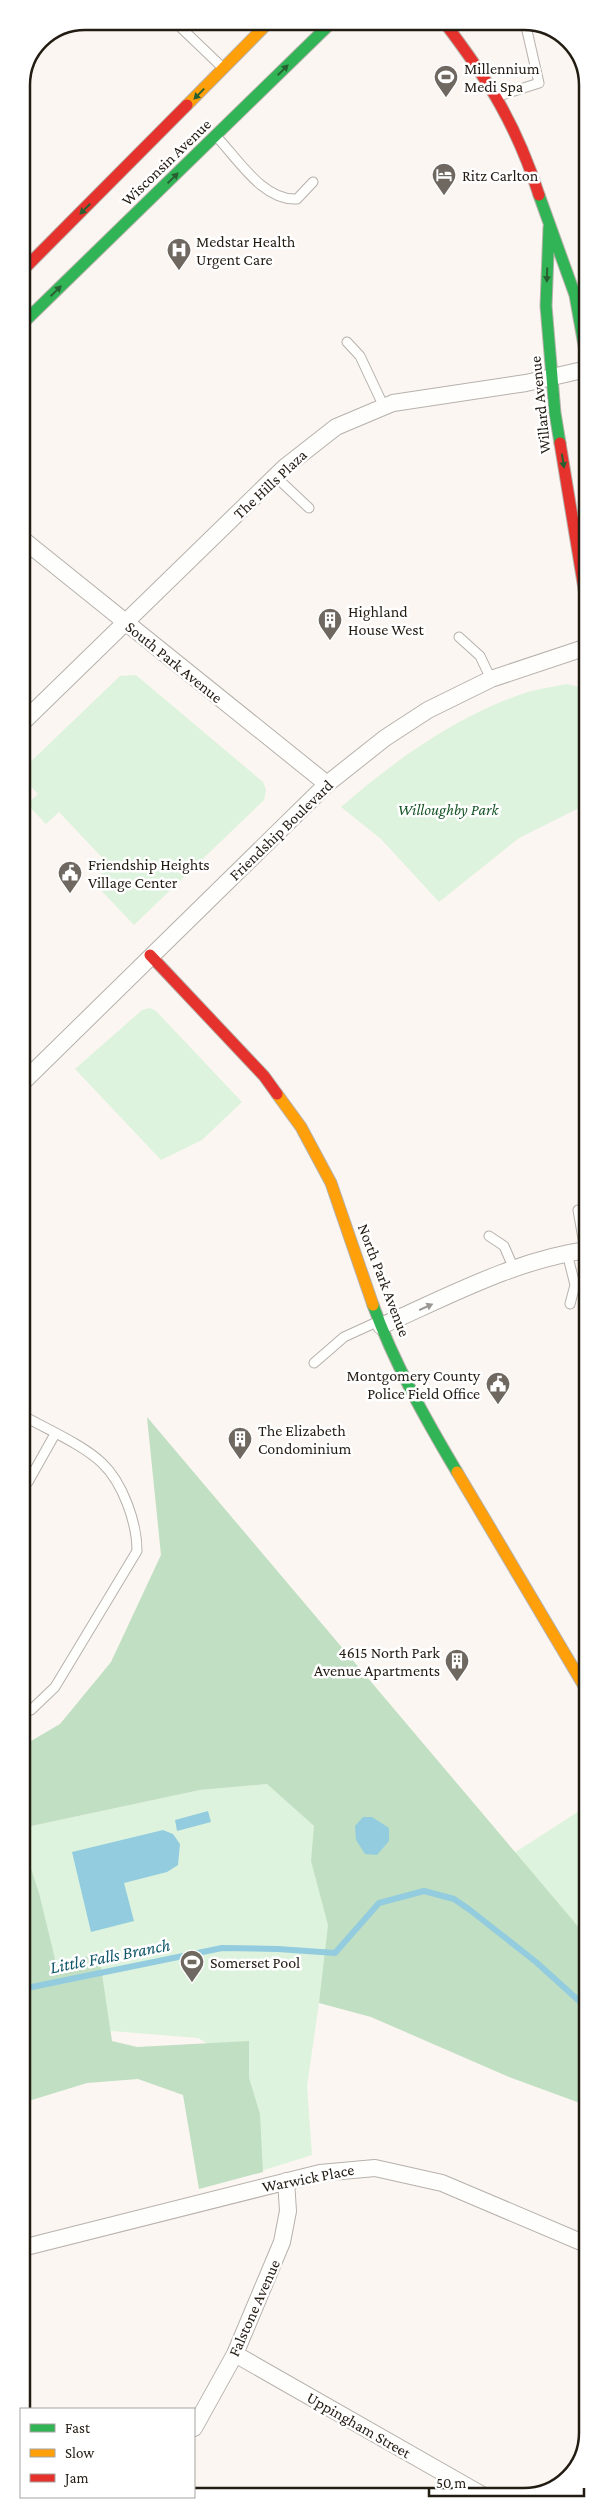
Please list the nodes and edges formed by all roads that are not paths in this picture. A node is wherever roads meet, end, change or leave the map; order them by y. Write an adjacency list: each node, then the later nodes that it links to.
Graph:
1 (183, 30): 6 (lane)
2 (262, 30): 6 (street, Wisconsin Avenue)
3 (324, 30): 8 (street, Wisconsin Avenue, one-way to 3)
4 (450, 30): 7 (street, Willard Avenue)
5 (527, 30): 7 (lane)
6 (224, 69): 11 (street, Wisconsin Avenue, one-way to 11)
7 (497, 97): 10 (street, Willard Avenue)
8 (216, 136): 9 (lane); 12 (street, Wisconsin Avenue, one-way to 8)
9 (314, 182)
10 (549, 227): 13 (street, Willard Avenue); 16 (street, Willard Avenue, one-way to 16)
11 (30, 263)
12 (30, 316)
13 (579, 318)
14 (347, 342): 17 (lane)
15 (579, 370): 16 (street, The Hills Plaza)
16 (552, 375): 17 (street, The Hills Plaza); 21 (street, Willard Avenue, one-way to 21)
17 (384, 407): 18 (street, The Hills Plaza)
18 (275, 476): 19 (lane); 22 (street, The Hills Plaza)
19 (309, 508)
20 (30, 545): 22 (street, South Park Avenue)
21 (579, 558)
22 (126, 623): 26 (street, The Hills Plaza); 27 (street, South Park Avenue)
23 (459, 637): 25 (lane)
24 (579, 650): 25 (street, Friendship Boulevard)
25 (491, 679): 27 (street, Friendship Boulevard)
26 (30, 715)
27 (327, 784): 28 (street, Friendship Boulevard)
28 (150, 955): 29 (street, Friendship Boulevard); 37 (street, North Park Avenue)
29 (30, 1075)
30 (578, 1210): 31 (lane)
31 (579, 1215)
32 (489, 1236): 35 (lane)
33 (579, 1251): 34 (street)
34 (567, 1254): 35 (street); 36 (lane)
35 (514, 1269): 37 (street, one-way to 35)
36 (570, 1304)
37 (380, 1324): 38 (lane); 42 (street, North Park Avenue)
38 (314, 1363)
39 (30, 1420): 40 (lane)
40 (55, 1434): 41 (lane); 43 (lane)
41 (30, 1478)
42 (579, 1677)
43 (30, 1710)
44 (286, 2181): 45 (street, Warwick Place); 46 (street, Warwick Place); 47 (street, Falstone Avenue)
45 (579, 2240)
46 (30, 2246)
47 (234, 2354): 48 (street, Falstone Avenue); 49 (street, Uppingham Street)
48 (195, 2426)
49 (470, 2488)

